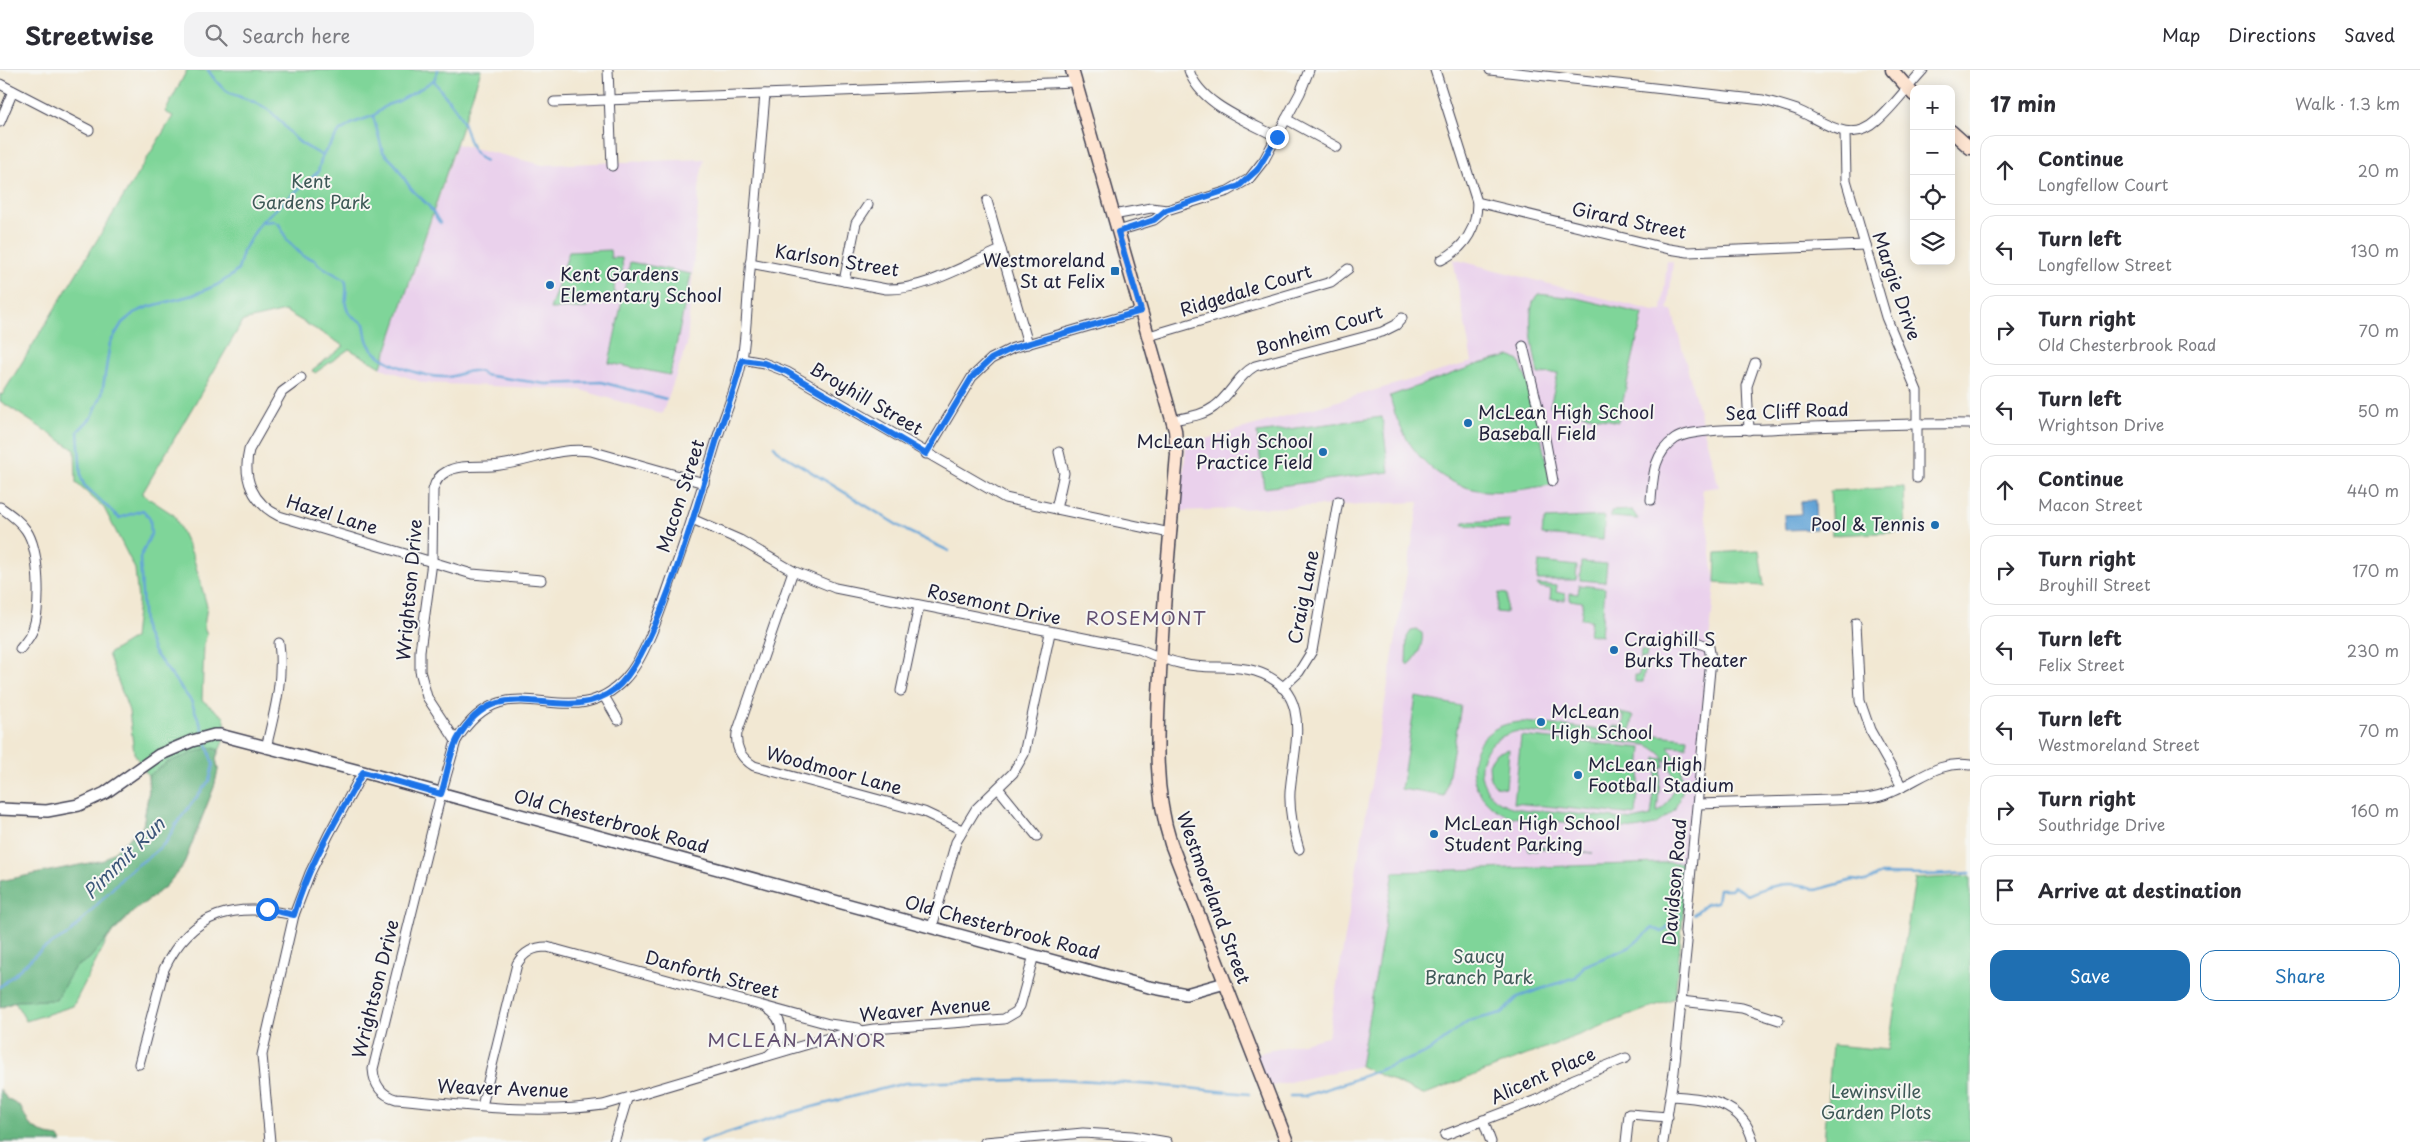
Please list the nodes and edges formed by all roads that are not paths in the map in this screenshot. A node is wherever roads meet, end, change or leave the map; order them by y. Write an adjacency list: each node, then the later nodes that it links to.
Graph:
1 (608, 70): 14 (street)
2 (1189, 70): 21 (street)
3 (1309, 70): 16 (street)
4 (1435, 70): 26 (street)
5 (1490, 70): 19 (street)
6 (1892, 70): 12 (main road)
7 (1923, 70): 10 (street)
8 (1073, 76): 13 (street); 29 (main road, Westmoreland Street)
9 (0, 84): 11 (street)
10 (1914, 85)
11 (13, 91): 17 (street); 18 (street)
12 (1910, 91): 19 (street)
13 (765, 94): 14 (street); 34 (street, Macon Street)
14 (609, 99): 15 (street); 24 (street)
15 (554, 102)
16 (1286, 119): 21 (street); 22 (street)
17 (0, 122)
18 (89, 130)
19 (1845, 132): 31 (street, Margie Drive)
20 (1955, 134): 23 (main road)
21 (1277, 137): 28 (street)
22 (1338, 147)
23 (1970, 148)
24 (612, 166)
25 (987, 201): 32 (street)
26 (1477, 202): 31 (street, Girard Street); 33 (street)
27 (868, 205): 36 (street)
28 (1166, 210): 29 (street); 30 (street)
29 (1113, 215): 30 (main road, Westmoreland Street)
30 (1118, 232): 37 (main road, Westmoreland Street)
31 (1865, 245): 46 (street, Margie Drive)
32 (1001, 250): 36 (street, Karlson Street); 40 (street)
33 (1441, 260)
34 (750, 263): 36 (street, Karlson Street); 42 (street, Macon Street)
35 (1348, 269): 39 (street, Ridgedale Court)
36 (844, 281)
37 (1141, 311): 39 (main road, Westmoreland Street); 40 (street)
38 (1402, 318): 45 (street, Bonheim Court)
39 (1149, 336): 45 (main road, Westmoreland Street)
40 (1028, 344): 50 (street)
41 (1523, 346): 54 (street)
42 (742, 360): 50 (street, Broyhill Street); 55 (street, Macon Street)
43 (1755, 363): 48 (street)
44 (301, 378): 62 (street, Hazel Lane)
45 (1173, 420): 61 (main road, Westmoreland Street)
46 (1919, 423): 47 (street, Sea Cliff Road); 48 (street, Sea Cliff Road); 53 (street, Margie Drive)
47 (1970, 424)
48 (1749, 430): 56 (street, Sea Cliff Road)
49 (1059, 452): 59 (street)
50 (926, 454): 59 (street, Broyhill Street)
51 (432, 469): 52 (street)
52 (440, 476): 55 (street); 62 (street, Wrightson Drive)
53 (1917, 478)
54 (1553, 481)
55 (704, 483): 60 (street, Macon Street)
56 (1651, 500)
57 (1338, 501): 72 (street, Craig Lane)
58 (0, 507): 70 (street)
59 (1056, 509): 61 (street, Broyhill Street)
60 (692, 519): 63 (street, Rosemont Drive); 74 (street, Macon Street)
61 (1170, 533): 71 (main road, Westmoreland Street)
62 (432, 562): 64 (street, Hazel Lane); 76 (street, Wrightson Drive)
63 (793, 571): 65 (street, Rosemont Drive); 85 (street, Woodmoor Lane)
64 (541, 580)
65 (919, 606): 67 (street, Rosemont Drive); 73 (street)
66 (1856, 623): 80 (street)
67 (1050, 633): 71 (street, Rosemont Drive); 81 (street)
68 (1687, 638): 83 (street, Davidson Road)
69 (280, 643): 77 (street)
70 (20, 648)
71 (1161, 657): 72 (street, Rosemont Drive); 91 (main road, Westmoreland Street)
72 (1282, 688): 87 (street, Rosemont Drive)
73 (901, 691)
74 (604, 696): 75 (street); 76 (street, Macon Street)
75 (618, 720)
76 (456, 741): 82 (street, Wrightson Drive)
77 (266, 748): 79 (street, Old Chesterbrook Road); 84 (street, Old Chesterbrook Road)
78 (1970, 765): 80 (street)
79 (363, 772): 82 (street, Old Chesterbrook Road); 88 (street)
80 (1902, 787): 83 (street)
81 (998, 788): 85 (street); 86 (street)
82 (441, 794): 89 (street, Old Chesterbrook Road); 100 (street, Wrightson Drive)
83 (1698, 804): 92 (street, Davidson Road)
84 (0, 809)
85 (962, 830): 89 (street)
86 (1037, 836)
87 (1299, 849)
88 (294, 915): 98 (street); 106 (street)
89 (932, 927): 90 (street, Old Chesterbrook Road)
90 (1034, 955): 91 (street, Old Chesterbrook Road); 95 (street, Weaver Avenue)
91 (1225, 983): 110 (main road, Westmoreland Street)
92 (1681, 1001): 94 (street); 99 (street, Davidson Road)
93 (763, 1006): 95 (street, Danforth Street); 96 (street); 102 (street, Danforth Street)
94 (1779, 1020)
95 (874, 1029): 96 (street, Weaver Avenue)
96 (766, 1056): 101 (street, Weaver Avenue)
97 (1626, 1058): 104 (street, Alicent Place)
98 (139, 1064)
99 (1670, 1096): 103 (street, Davidson Road); 114 (street)
100 (396, 1099): 102 (street, Weaver Avenue)
101 (627, 1099): 102 (street, Weaver Avenue); 107 (street)
102 (482, 1106)
103 (1668, 1117): 112 (street); 113 (street, Davidson Road)
104 (1483, 1120): 105 (street, Alicent Place); 111 (street)
105 (1445, 1135)
106 (270, 1142)
107 (614, 1142)
108 (984, 1142): 109 (street)
109 (1167, 1142)
110 (1287, 1142)
111 (1492, 1142)
112 (1626, 1142)
113 (1663, 1142)
114 (1753, 1142)

